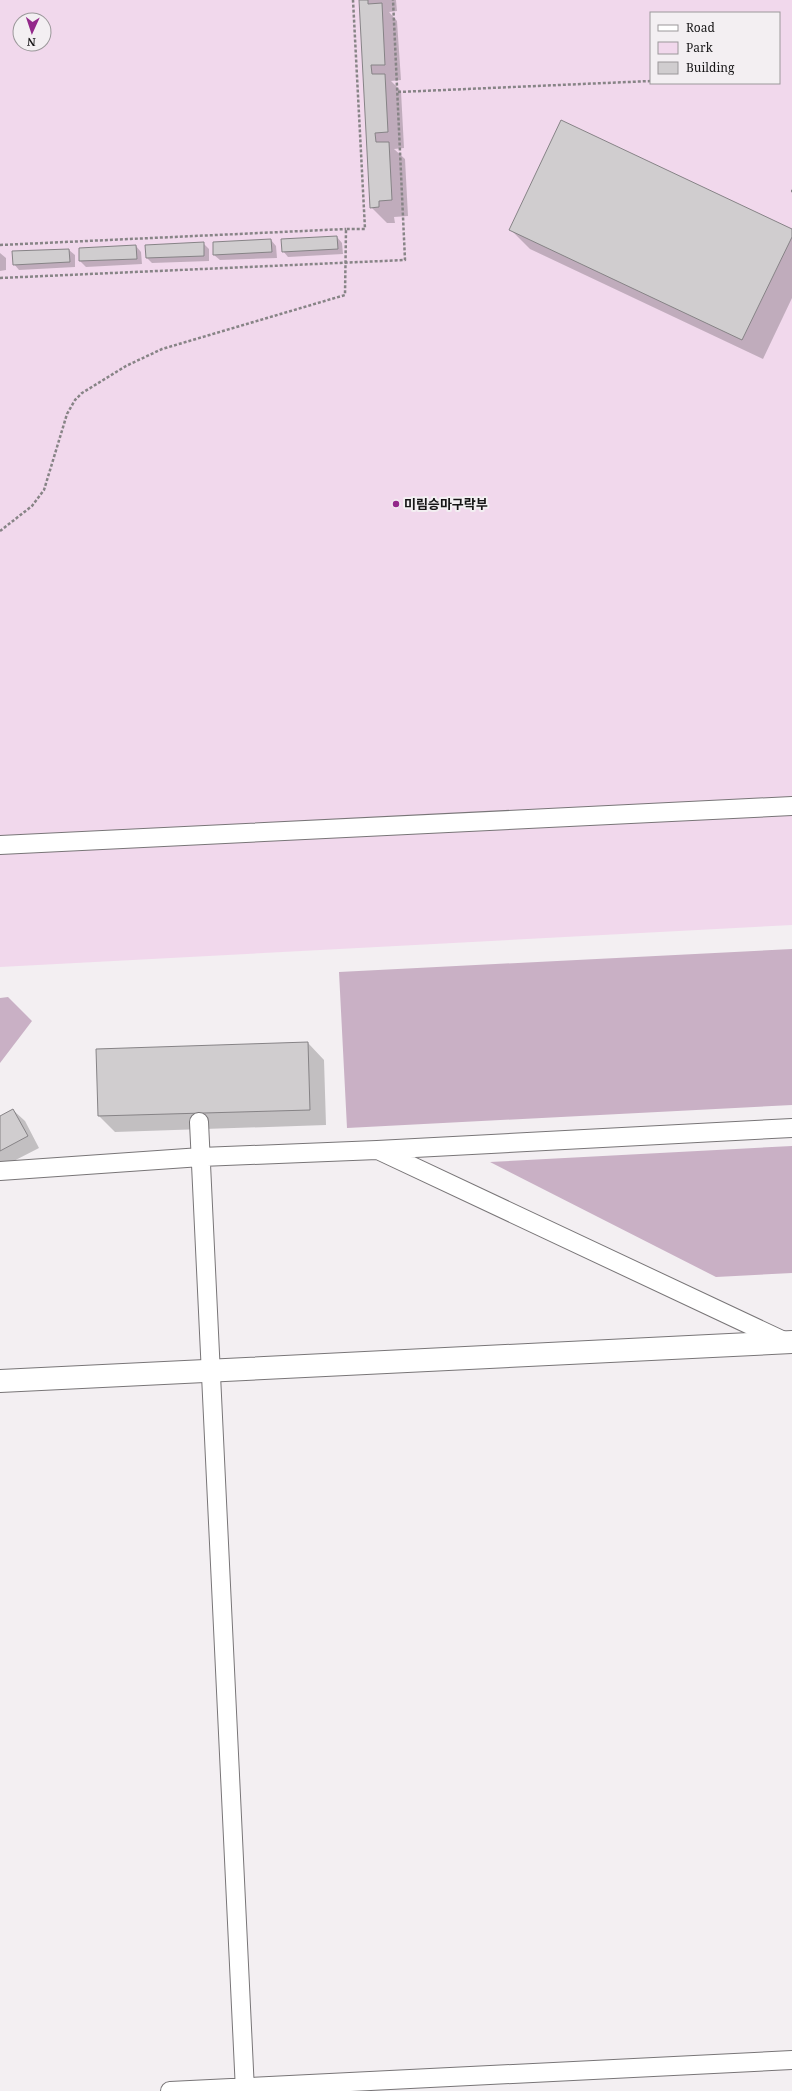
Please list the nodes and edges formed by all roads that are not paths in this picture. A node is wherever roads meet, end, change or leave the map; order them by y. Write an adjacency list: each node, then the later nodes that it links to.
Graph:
1 (792, 806): 2 (lane)
2 (0, 845)
3 (199, 1122): 6 (lane)
4 (792, 1128): 5 (lane)
5 (377, 1150): 6 (lane); 10 (lane)
6 (201, 1157): 7 (lane); 11 (lane)
7 (22, 1170): 8 (lane); 9 (lane)
8 (0, 1171)
9 (0, 1183)
10 (789, 1342): 11 (street)
11 (210, 1370): 12 (street); 14 (lane)
12 (0, 1381)
13 (792, 2060): 14 (lane)
14 (245, 2089): 15 (lane)
15 (170, 2091)

